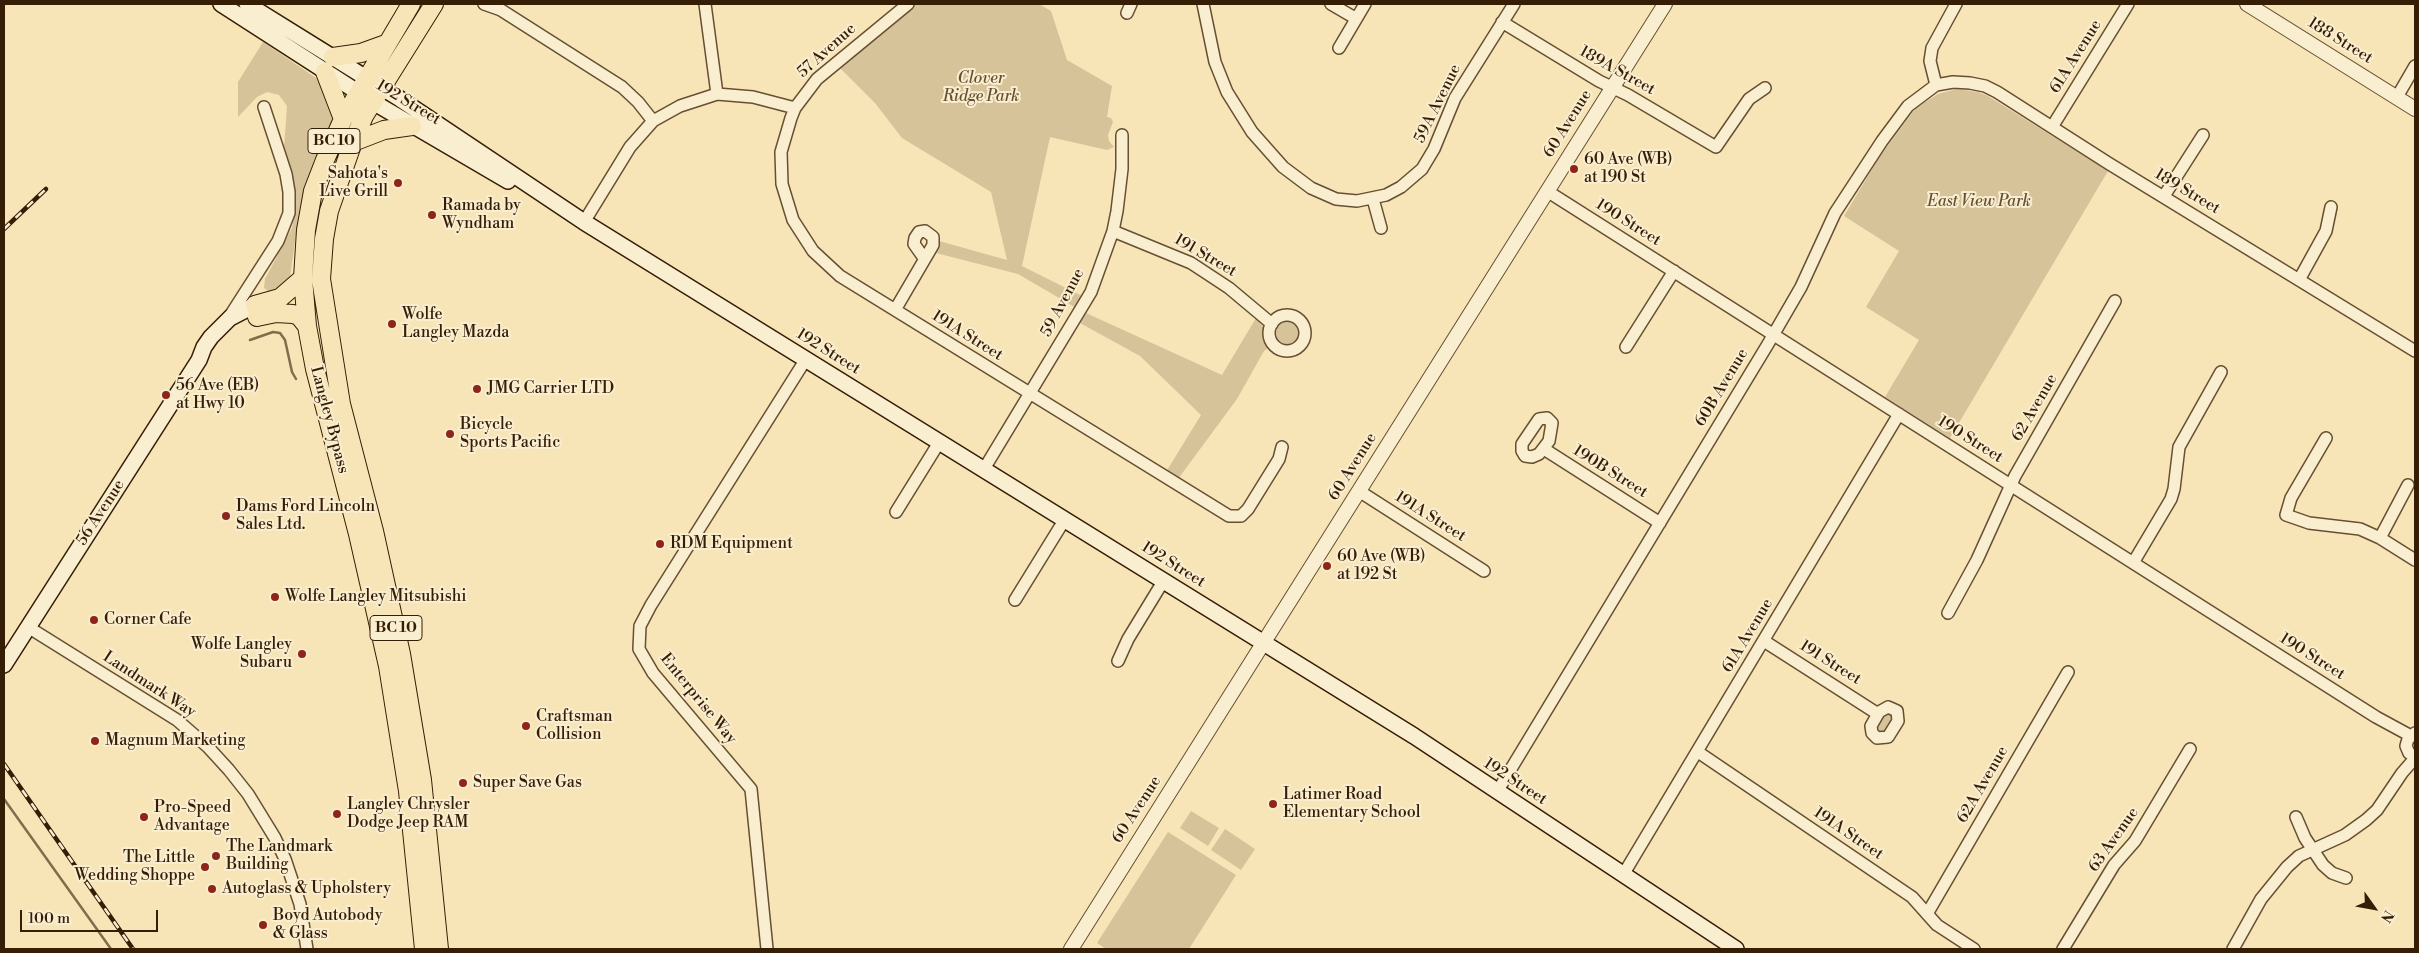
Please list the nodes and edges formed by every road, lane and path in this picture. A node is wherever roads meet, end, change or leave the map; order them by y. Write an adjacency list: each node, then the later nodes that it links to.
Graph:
1 (221, 4): 21 (main road, 192 Street)
2 (247, 4): 21 (main road, 192 Street)
3 (410, 4): 19 (highway, BC 10)
4 (434, 4): 26 (highway, BC 10)
5 (484, 4): 16 (street)
6 (705, 4): 27 (street)
7 (908, 4): 30 (street, 57 Avenue)
8 (1203, 4): 41 (street)
9 (1331, 4): 17 (street)
10 (1365, 4): 17 (street)
11 (1514, 4): 18 (street, 59A Avenue)
12 (1664, 4): 24 (street, 60 Avenue)
13 (1956, 4): 23 (street)
14 (2128, 4): 35 (street, 61A Avenue)
15 (2247, 4): 28 (street, 188 Street)
16 (501, 7): 33 (street)
17 (1355, 18): 20 (street)
18 (1502, 22): 24 (street, 189A Street); 41 (street, 59A Avenue)
19 (386, 44): 21 (highway); 26 (highway, BC 10)
20 (1339, 48)
21 (329, 64): 26 (main road, 192 Street); 32 (highway)
22 (2415, 66): 28 (street)
23 (1936, 85): 35 (street, 189 Street); 57 (street, 60B Avenue)
24 (1612, 88): 25 (street, 189A Street); 39 (street, 60 Avenue)
25 (1765, 88)
26 (370, 90): 32 (highway, Langley Bypass / BC 10); 34 (main road, 192 Street); 38 (highway, Langley Bypass / BC 10); 43 (main road, 192 Street)
27 (717, 94): 30 (street); 33 (street)
28 (2397, 97): 31 (street, 188 Street)
29 (264, 107): 48 (street, 56 Avenue)
30 (795, 108): 52 (street, 191A Street)
31 (2415, 108)
32 (344, 119): 49 (highway, Langley Bypass / BC 10)
33 (653, 121): 43 (street)
34 (412, 126): 38 (highway); 43 (main road, 192 Street)
35 (2052, 127): 40 (street, 189 Street)
36 (1122, 135): 45 (street, 59 Avenue)
37 (2203, 135): 40 (street)
38 (353, 142): 101 (highway, Langley Bypass / BC 10)
39 (1547, 190): 47 (street, 190 Street); 72 (street, 60 Avenue)
40 (2164, 196): 50 (street, 189 Street)
41 (1373, 199): 44 (street)
42 (2331, 207): 50 (street)
43 (584, 222): 60 (main road, 192 Street)
44 (1381, 228)
45 (1113, 231): 55 (street, 191 Street); 63 (street, 59 Avenue)
46 (924, 258): 52 (street)
47 (1674, 271): 57 (street, 190 Street); 58 (street)
48 (259, 272): 53 (street, 56 Avenue); 54 (street, 56 Avenue)
49 (303, 278): 53 (highway); 56 (highway, Langley Bypass / BC 10)
50 (2299, 280): 59 (street, 189 Street)
51 (2115, 301): 70 (street, 62 Avenue)
52 (895, 310): 63 (street, 191A Street)
53 (256, 311): 54 (main road, 56 Avenue); 56 (highway); 61 (main road, 56 Avenue)
54 (225, 322): 61 (main road, 56 Avenue)
55 (1272, 324)
56 (307, 326): 99 (highway, Langley Bypass / BC 10)
57 (1774, 334): 64 (street, 190 Street); 75 (street, 60B Avenue)
58 (1626, 348)
59 (2415, 351)
60 (806, 359): 66 (main road, 192 Street); 102 (street, Enterprise Way)
61 (199, 360): 83 (main road, 56 Avenue)
62 (2221, 372): 78 (street)
63 (1030, 395): 67 (street, 191A Street); 69 (street, 59 Avenue)
64 (1899, 414): 70 (street, 190 Street); 84 (street, 61A Avenue)
65 (2326, 438): 76 (street)
66 (940, 441): 69 (main road, 192 Street); 73 (street)
67 (1282, 447)
68 (1544, 450): 75 (street, 190B Street)
69 (984, 469): 74 (main road, 192 Street)
70 (2010, 484): 78 (street, 190 Street); 82 (street, 62 Avenue)
71 (2408, 485): 76 (street)
72 (1358, 491): 79 (street, 191A Street); 85 (street, 60 Avenue)
73 (896, 512)
74 (1065, 519): 80 (main road, 192 Street); 81 (street)
75 (1660, 523): 93 (street, 60B Avenue)
76 (2380, 538): 77 (street)
77 (2415, 560)
78 (2133, 562): 90 (street, 190 Street)
79 (1484, 571)
80 (1164, 580): 85 (main road, 192 Street); 86 (street)
81 (1015, 600)
82 (1948, 613)
83 (28, 627): 87 (main road, 56 Avenue); 100 (street, Landmark Way)
84 (1764, 641): 89 (street, 191 Street); 92 (street, 61A Avenue)
85 (1264, 642): 93 (main road, 192 Street); 103 (street, 60 Avenue)
86 (1118, 661)
87 (4, 665)
88 (2068, 672): 98 (street, 62A Avenue)
89 (1878, 714)
90 (2412, 746): 95 (street)
91 (2190, 749): 106 (street, 63 Avenue)
92 (1698, 752): 96 (street, 61A Avenue); 98 (street, 191A Street)
93 (1497, 792): 96 (main road, 192 Street)
94 (2296, 817): 95 (street)
95 (2313, 850): 97 (street); 107 (street)
96 (1623, 875): 104 (main road, 192 Street)
97 (2346, 878)
98 (1927, 914): 105 (street, 191A Street)
99 (422, 945)
100 (307, 949)
101 (439, 949)
102 (767, 949)
103 (1071, 949)
104 (1736, 949)
105 (1974, 949)
106 (2063, 949)
107 (2233, 949)

